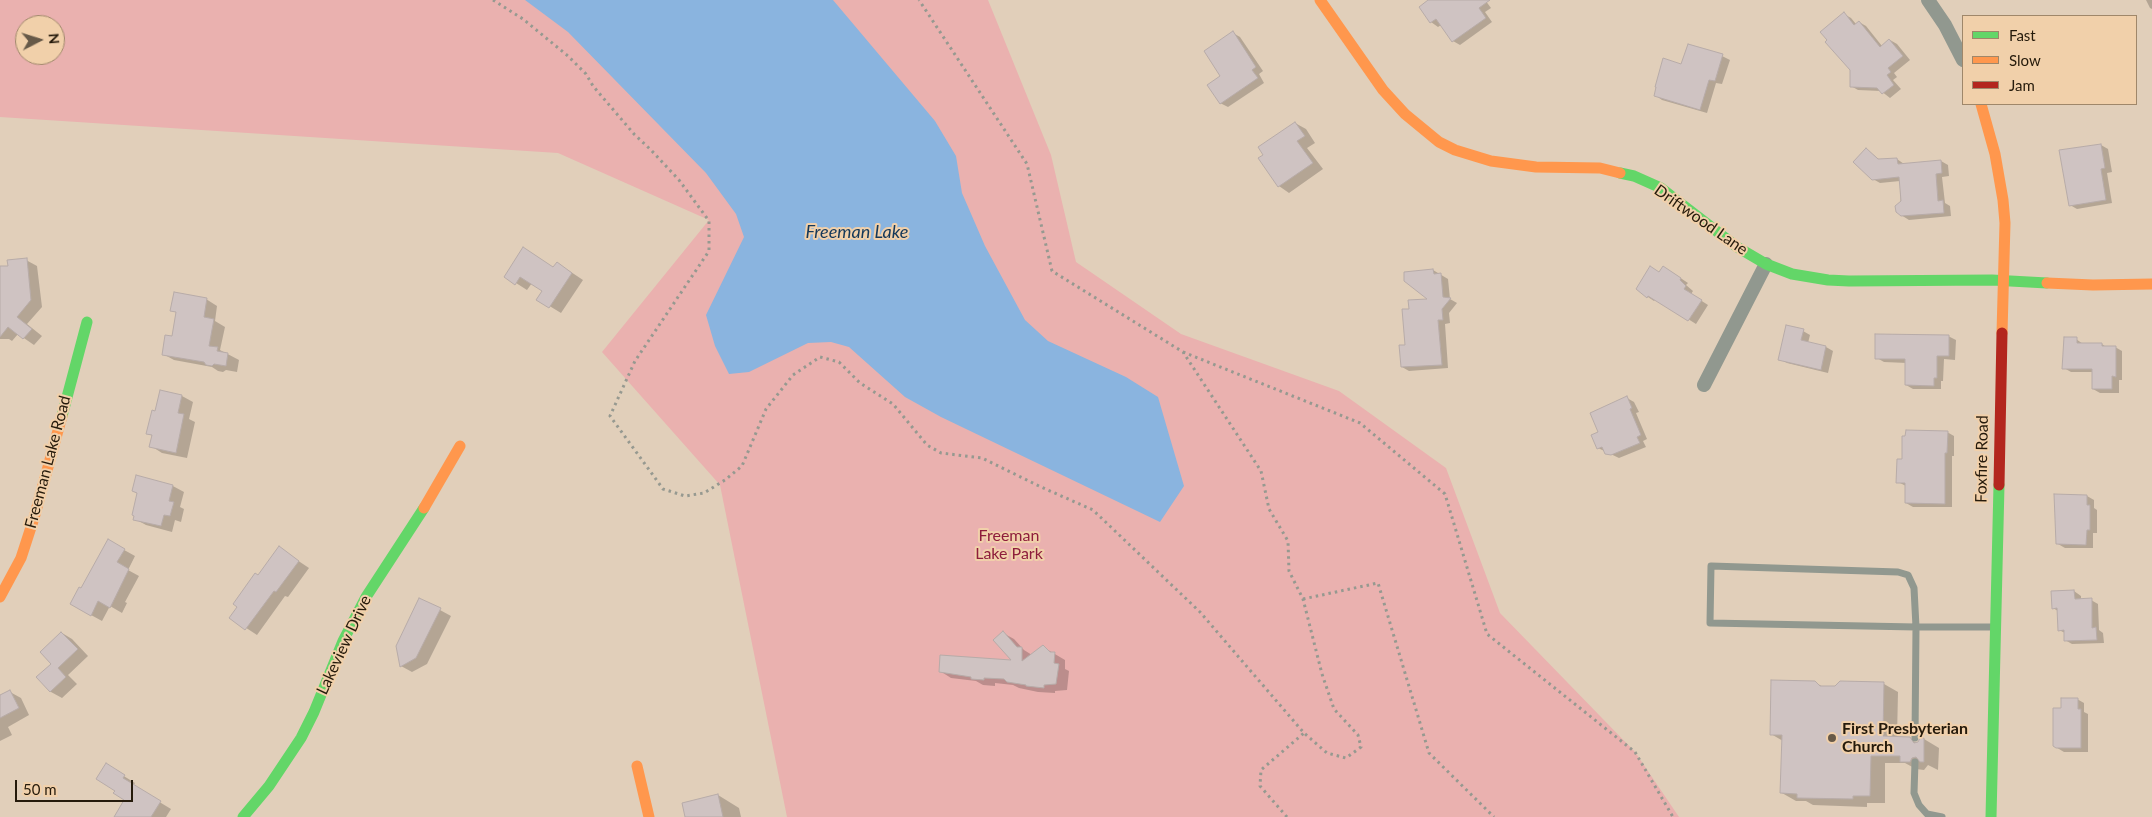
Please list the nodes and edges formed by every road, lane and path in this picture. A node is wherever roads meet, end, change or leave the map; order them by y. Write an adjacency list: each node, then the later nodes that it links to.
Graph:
1 (493, 0): 18 (path)
2 (919, 0): 11 (path)
3 (1320, 0): 7 (street, Driftwood Lane)
4 (1928, 0): 5 (street)
5 (1962, 58)
6 (1981, 105): 8 (street, Foxfire Road)
7 (1766, 264): 8 (street, Driftwood Lane); 12 (street)
8 (2005, 280): 9 (street, Driftwood Lane); 17 (street, Foxfire Road)
9 (2152, 284)
10 (87, 322): 14 (street, Freeman Lake Road)
11 (1183, 352): 15 (path); 26 (path)
12 (1704, 385)
13 (460, 446): 22 (street, Lakeview Drive)
14 (0, 597)
15 (1303, 599): 18 (path); 25 (path)
16 (1916, 627): 16 (lane); 17 (lane); 19 (lane)
17 (1996, 627): 28 (street, Foxfire Road)
18 (1304, 733): 24 (path)
19 (1915, 738)
20 (1915, 762): 27 (lane)
21 (637, 766): 23 (street)
22 (243, 817)
23 (649, 817)
24 (1287, 817)
25 (1494, 817)
26 (1672, 817)
27 (1942, 817)
28 (1991, 817)

